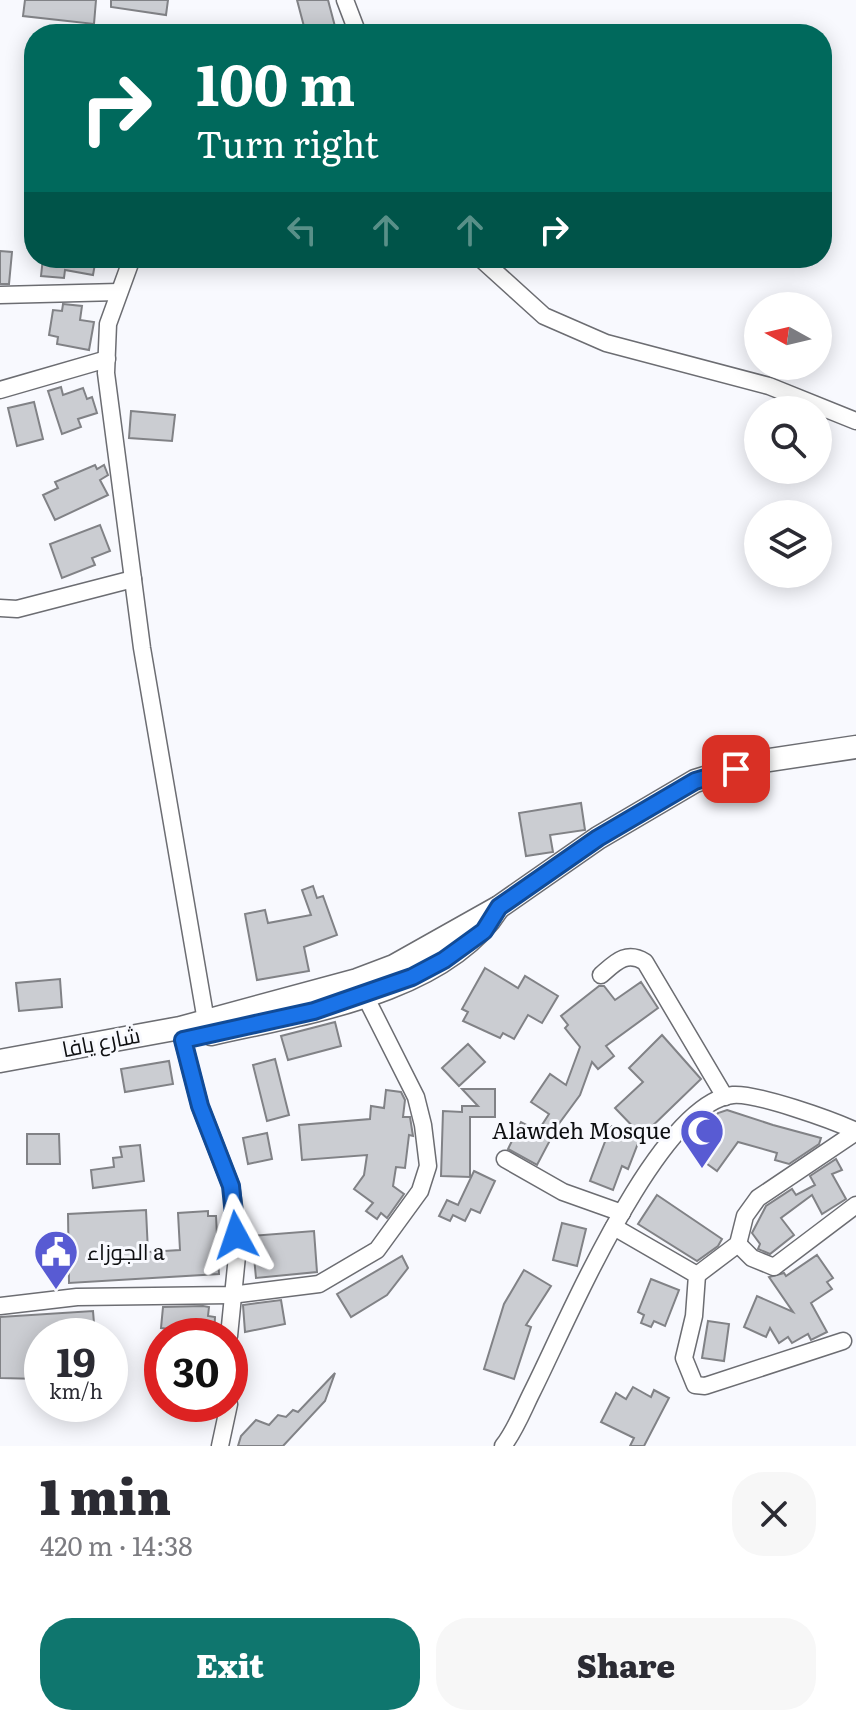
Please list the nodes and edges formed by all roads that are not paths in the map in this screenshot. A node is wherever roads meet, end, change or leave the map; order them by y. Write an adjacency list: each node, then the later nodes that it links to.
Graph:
1 (345, 0): 2 (street)
2 (354, 24)
3 (128, 268): 5 (street)
4 (491, 268): 9 (street)
5 (119, 292): 6 (street); 7 (street)
6 (0, 295)
7 (107, 359): 8 (street); 10 (street)
8 (0, 390)
9 (856, 421)
10 (133, 579): 11 (street); 15 (street)
11 (0, 608)
12 (856, 747): 14 (street, شارع يافا)
13 (601, 975): 19 (street)
14 (361, 988): 15 (street, شارع يافا); 16 (street); 26 (street)
15 (206, 1021): 17 (street, شارع يافا)
16 (183, 1040): 18 (street); 26 (street)
17 (0, 1061)
18 (0, 1076)
19 (725, 1097): 20 (street); 23 (street)
20 (856, 1131): 24 (street)
21 (505, 1159): 23 (street)
22 (856, 1205): 24 (street)
23 (618, 1220): 25 (street); 32 (street)
24 (738, 1244): 25 (street)
25 (697, 1275): 29 (street)
26 (231, 1295): 27 (street); 28 (street)
27 (0, 1306)
28 (230, 1318)
29 (843, 1341)
30 (225, 1422): 31 (street)
31 (220, 1446)
32 (503, 1446)

